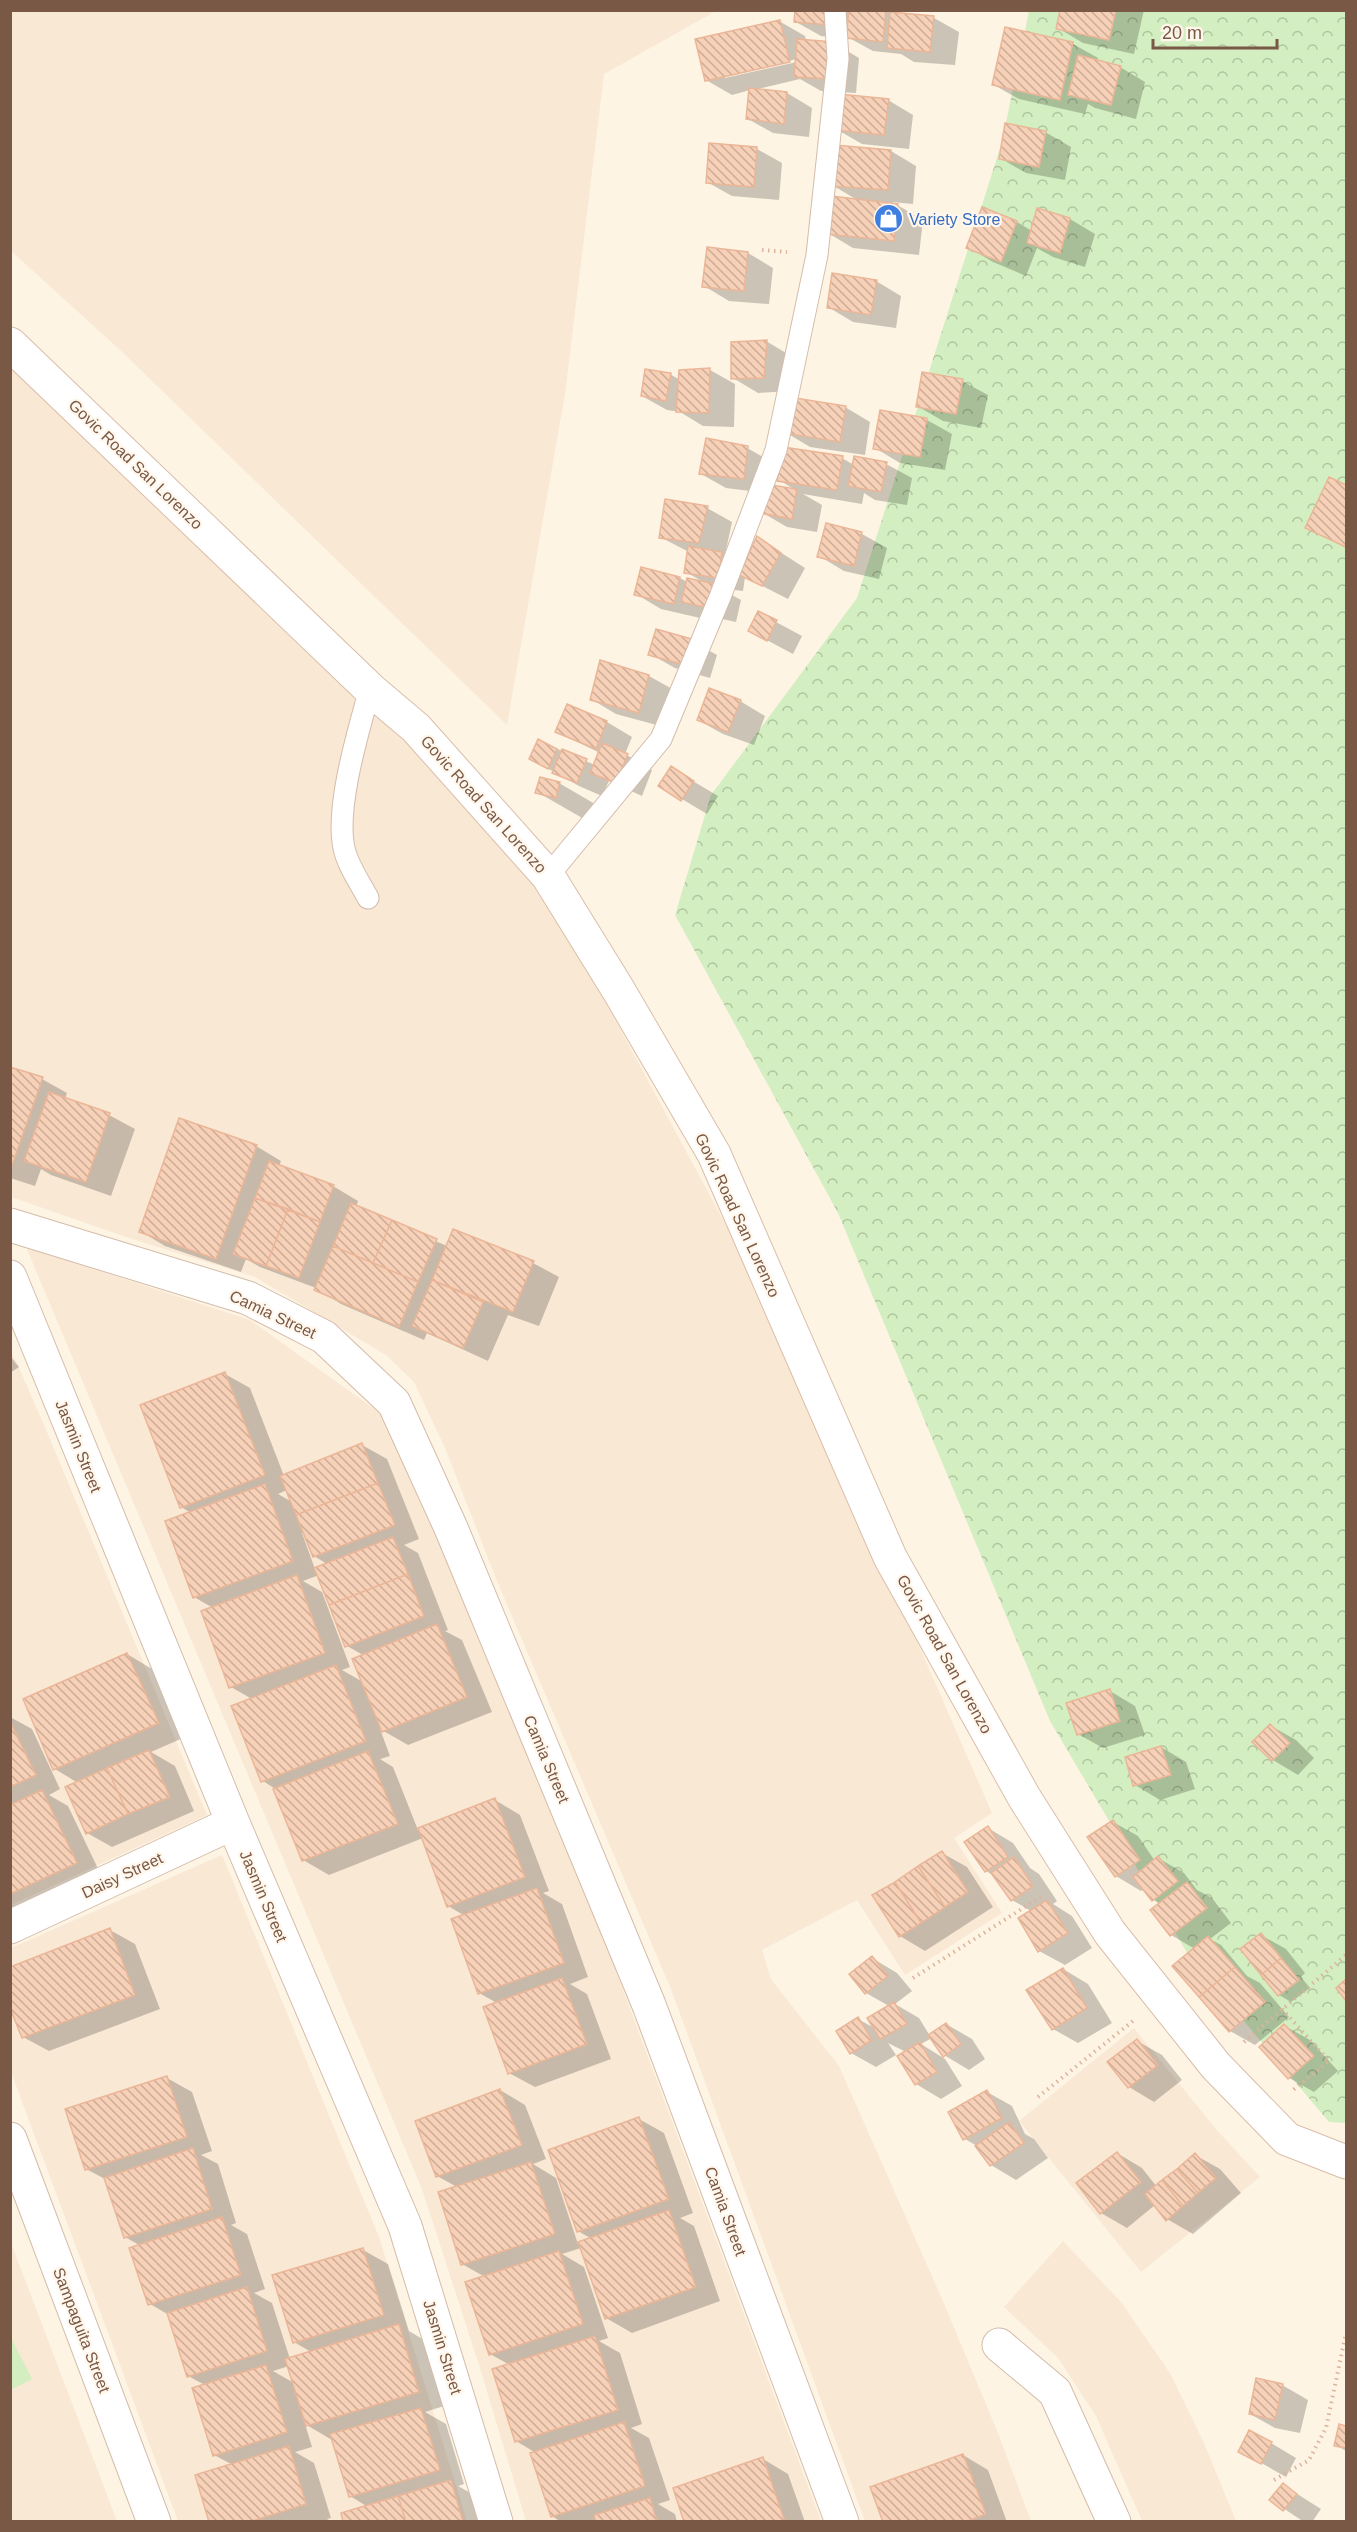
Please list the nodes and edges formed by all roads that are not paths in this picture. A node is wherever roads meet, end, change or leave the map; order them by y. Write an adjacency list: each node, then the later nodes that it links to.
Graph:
1 (835, 10): 4 (lane)
2 (10, 344): 3 (street, Govic Road San Lorenzo)
3 (370, 689): 4 (street, Govic Road San Lorenzo); 5 (lane)
4 (548, 876): 11 (street, Govic Road San Lorenzo)
5 (368, 898)
6 (10, 1225): 15 (street, Camia Street)
7 (10, 1277): 8 (street, Jasmin Street)
8 (233, 1823): 9 (street, Daisy Street); 14 (street, Jasmin Street)
9 (10, 1927)
10 (10, 2139): 13 (street, Sampaguita Street)
11 (1347, 2162)
12 (999, 2345): 16 (street)
13 (154, 2522)
14 (496, 2522)
15 (842, 2522)
16 (1113, 2522)

